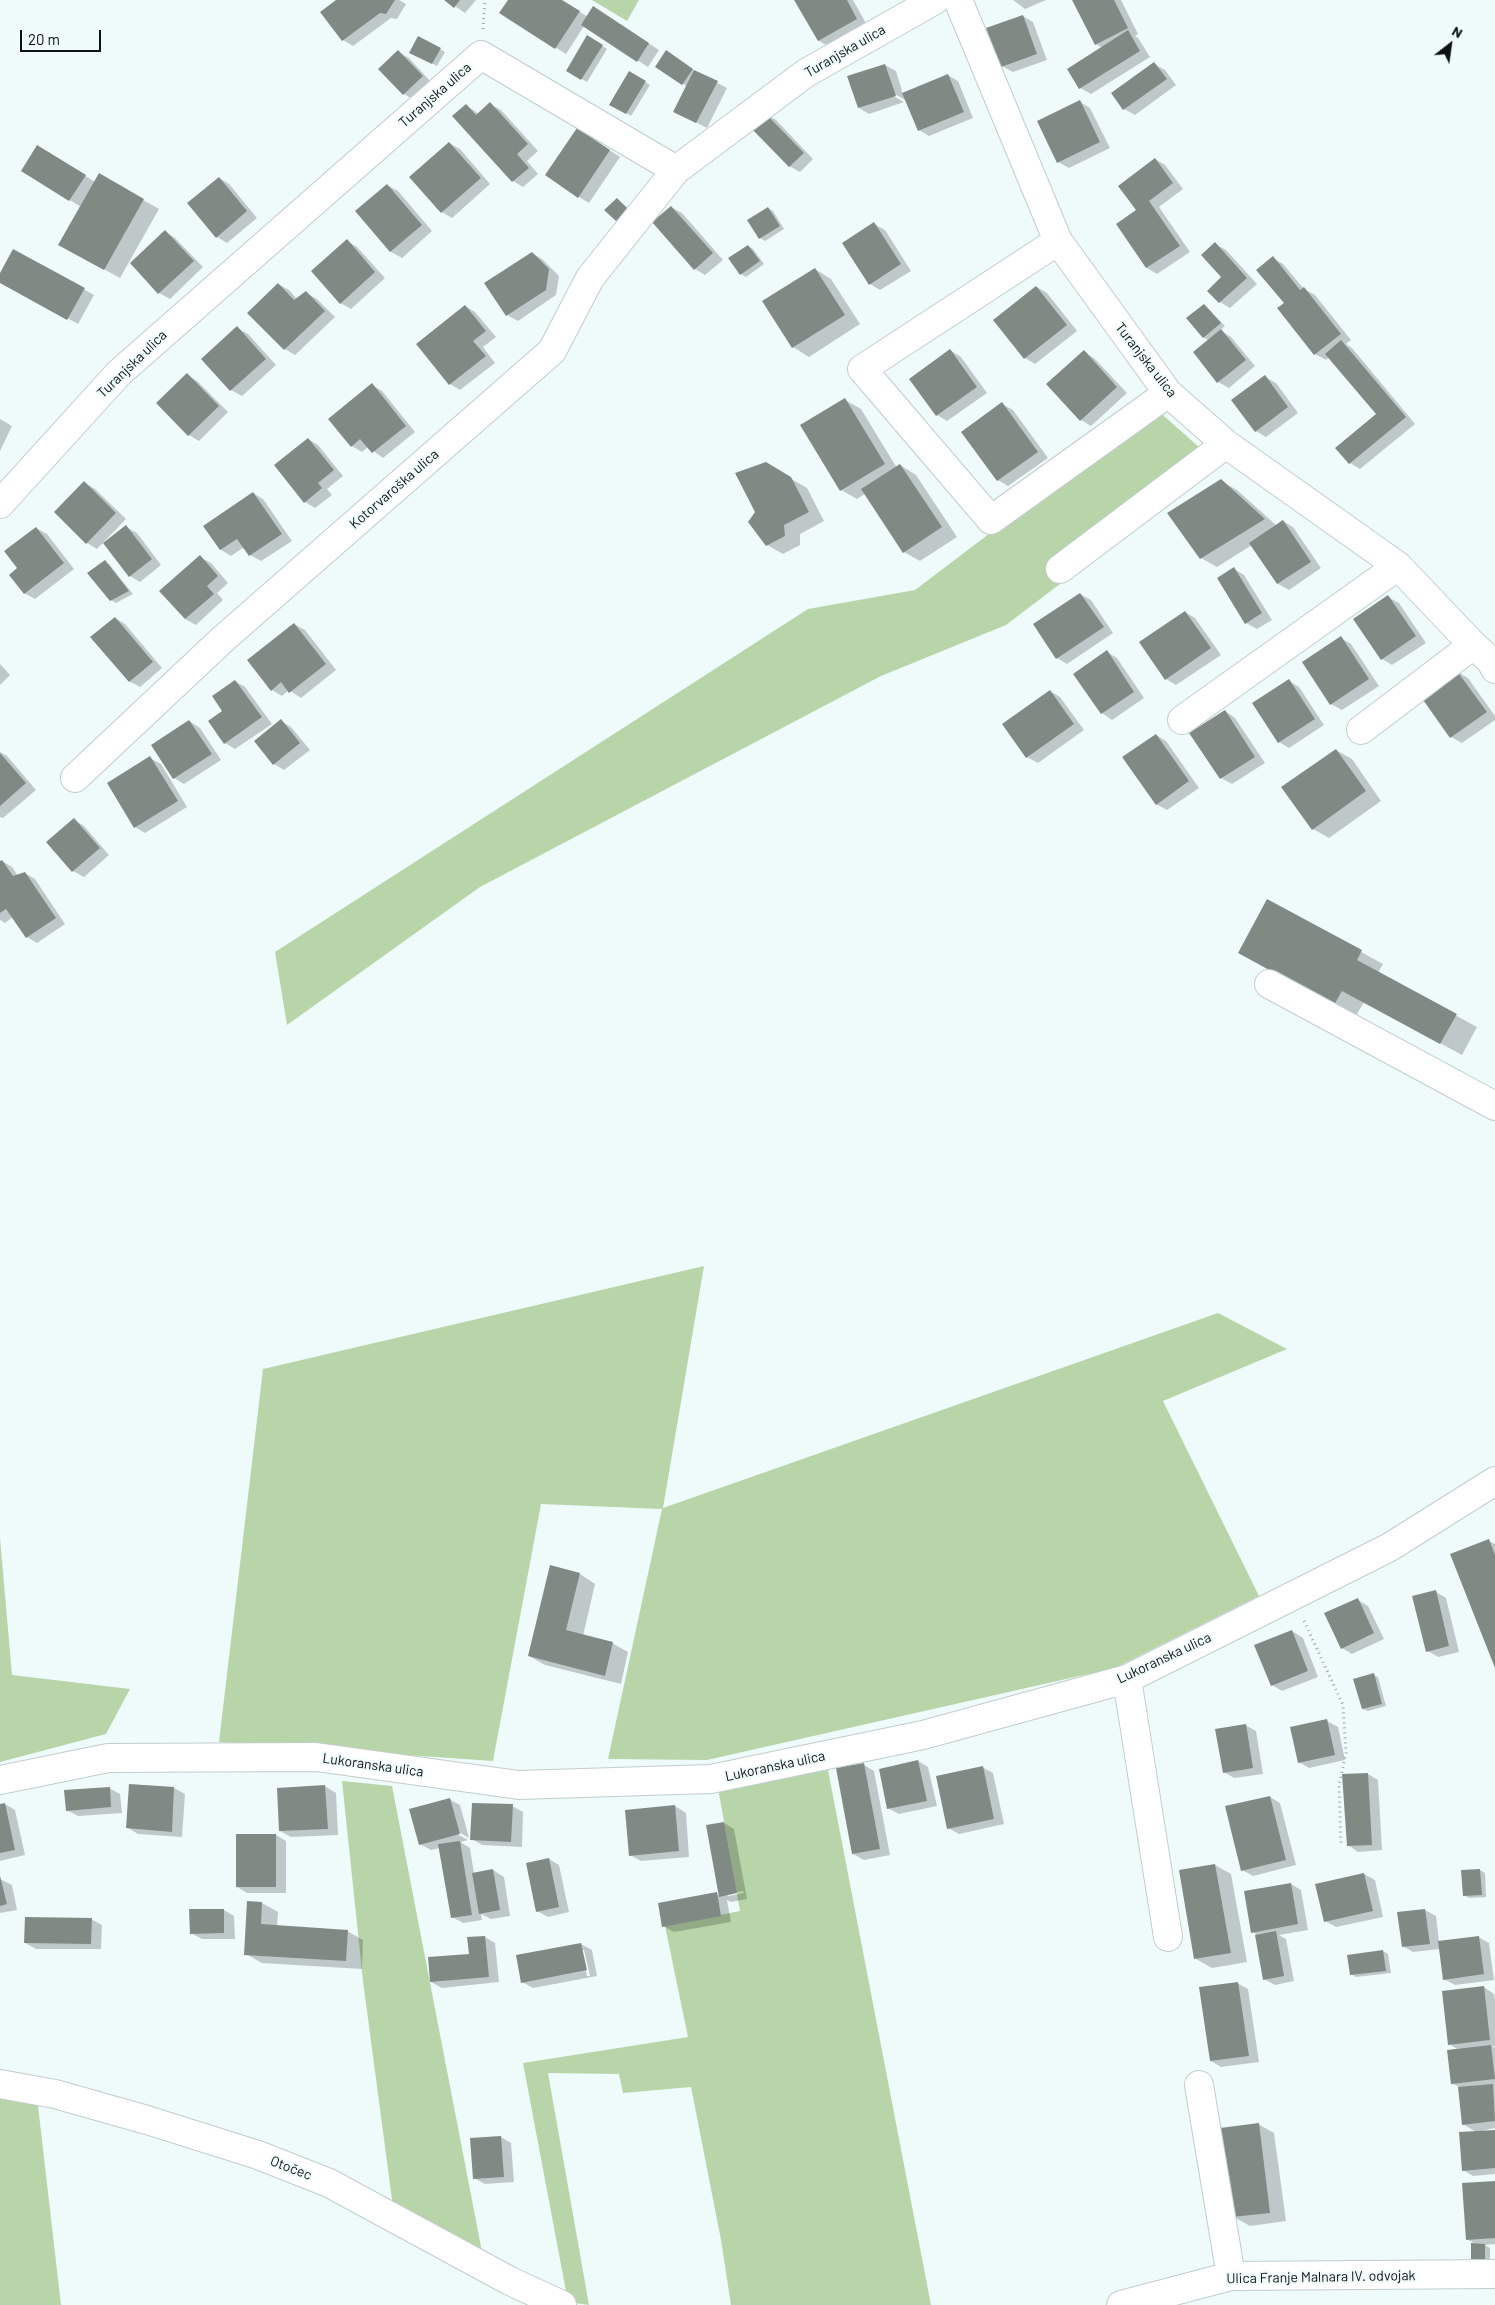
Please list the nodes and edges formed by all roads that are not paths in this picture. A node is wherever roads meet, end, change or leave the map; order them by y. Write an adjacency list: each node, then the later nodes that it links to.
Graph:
1 (935, 0): 3 (street, Turanjska ulica)
2 (958, 0): 4 (street, Turanjska ulica)
3 (676, 170): 7 (street, Turanjska ulica); 14 (street, Kotorvaroška ulica)
4 (1058, 241): 5 (street, Turanjska ulica); 5 (street)
5 (1168, 393): 6 (street, Turanjska ulica)
6 (1226, 444): 8 (street, Turanjska ulica); 9 (street)
7 (0, 504)
8 (1398, 566): 10 (street, Turanjska ulica); 12 (street)
9 (1060, 569)
10 (1473, 645): 11 (street, Turanjska ulica); 13 (street)
11 (1495, 669)
12 (1182, 720)
13 (1361, 730)
14 (75, 778)
15 (1269, 984): 16 (street)
16 (1495, 1106)
17 (1495, 1481): 18 (street, Lukoranska ulica)
18 (1128, 1679): 19 (street, Lukoranska ulica); 20 (street)
19 (0, 1780)
20 (1168, 1937)
21 (0, 2084): 25 (street, Otočec)
22 (1199, 2085): 24 (street)
23 (1495, 2274): 24 (street, Ulica Franje Malnara IV. odvojak)
24 (1230, 2276): 26 (street, Ulica Franje Malnara IV. odvojak)
25 (562, 2305)
26 (1121, 2305)

